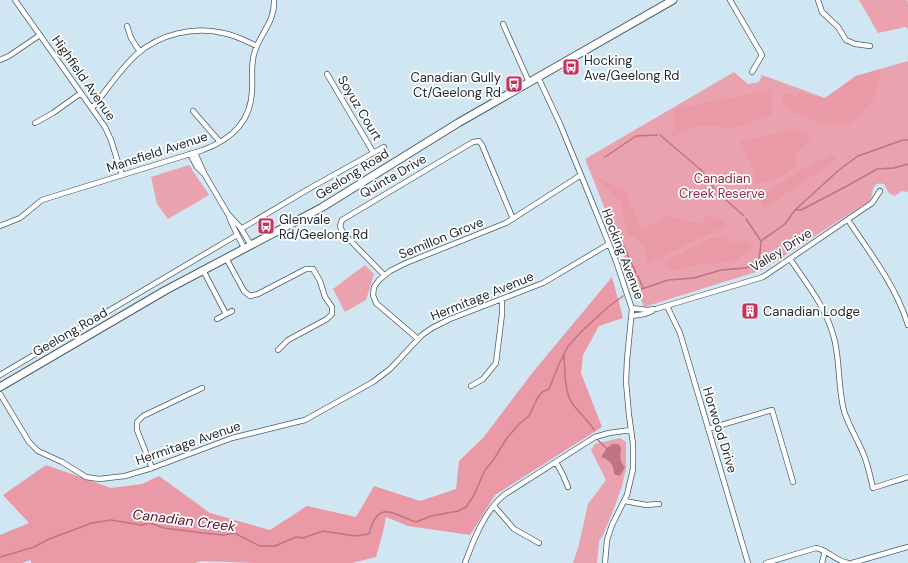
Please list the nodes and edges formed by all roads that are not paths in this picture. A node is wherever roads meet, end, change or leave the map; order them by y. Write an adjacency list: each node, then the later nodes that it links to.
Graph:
1 (15, 0): 8 (street, Highfield Avenue)
2 (274, 0): 9 (street, Mansfield Avenue)
3 (673, 0): 15 (main road, Geelong Road)
4 (730, 0): 13 (street)
5 (818, 0): 10 (street)
6 (503, 24): 16 (street)
7 (127, 26): 11 (street)
8 (40, 35): 12 (street); 17 (street, Highfield Avenue)
9 (257, 46): 11 (street); 21 (street, Mansfield Avenue)
10 (870, 46)
11 (140, 52): 18 (street)
12 (0, 60)
13 (752, 72)
14 (327, 74): 23 (street, Soyuz Court)
15 (538, 77): 16 (main road, Geelong Road); 26 (street, Hocking Avenue)
16 (529, 82): 35 (main road, Geelong Road)
17 (81, 93): 18 (street, Highfield Avenue); 20 (street)
18 (92, 108): 25 (street, Highfield Avenue)
19 (193, 111): 21 (street)
20 (35, 123)
21 (220, 142): 24 (street, Mansfield Avenue)
22 (384, 147): 23 (street, Geelong Road)
23 (373, 152): 32 (street, Geelong Road)
24 (192, 153): 25 (street, Mansfield Avenue); 28 (street)
25 (122, 175): 31 (street, Mansfield Avenue)
26 (581, 175): 29 (street, Semillon Grove); 34 (street, Hocking Avenue)
27 (880, 191): 30 (street, Valley Drive)
28 (228, 214): 32 (street); 33 (street)
29 (513, 219): 39 (street, Semillon Grove); 39 (street, Quinta Drive)
30 (848, 220): 37 (street, Valley Drive); 48 (street)
31 (0, 226)
32 (242, 230): 33 (street, Geelong Road); 35 (street)
33 (237, 235): 35 (street); 51 (street, Geelong Road)
34 (609, 244): 40 (street, Hermitage Avenue); 42 (street, Hocking Avenue)
35 (247, 247): 36 (main road, Geelong Road)
36 (226, 258): 38 (main road, Geelong Road); 50 (street)
37 (790, 259): 41 (street, Valley Drive); 60 (street)
38 (203, 270): 45 (street); 53 (main road, Geelong Road)
39 (384, 275): 49 (street, Semillon Grove)
40 (502, 299): 49 (street, Hermitage Avenue); 52 (street)
41 (668, 306): 43 (street, Valley Drive); 56 (street, Horwood Drive)
42 (632, 308): 43 (street, Valley Drive); 46 (street, Hocking Avenue)
43 (656, 309): 46 (street, Valley Drive)
44 (232, 311): 45 (street)
45 (226, 314): 47 (street)
46 (632, 316): 57 (street, Hocking Avenue)
47 (217, 319)
48 (908, 325)
49 (418, 339): 59 (street, Hermitage Avenue)
50 (278, 350)
51 (0, 375)
52 (471, 386)
53 (0, 387)
54 (202, 388): 59 (street)
55 (0, 394): 59 (street, Hermitage Avenue)
56 (708, 429): 61 (street); 71 (street, Horwood Drive)
57 (631, 430): 58 (street); 63 (street, Hocking Avenue)
58 (556, 462): 62 (street); 65 (street)
59 (152, 468)
60 (908, 477)
61 (793, 482)
62 (568, 487)
63 (625, 501): 64 (street); 70 (street, Hocking Avenue)
64 (659, 504)
65 (494, 506): 66 (street); 69 (street)
66 (539, 543)
67 (908, 547): 75 (street)
68 (825, 552): 72 (street); 73 (street); 74 (street)
69 (465, 563)
70 (605, 563)
71 (748, 563)
72 (766, 563)
73 (822, 563)
74 (848, 563)
75 (852, 563)

